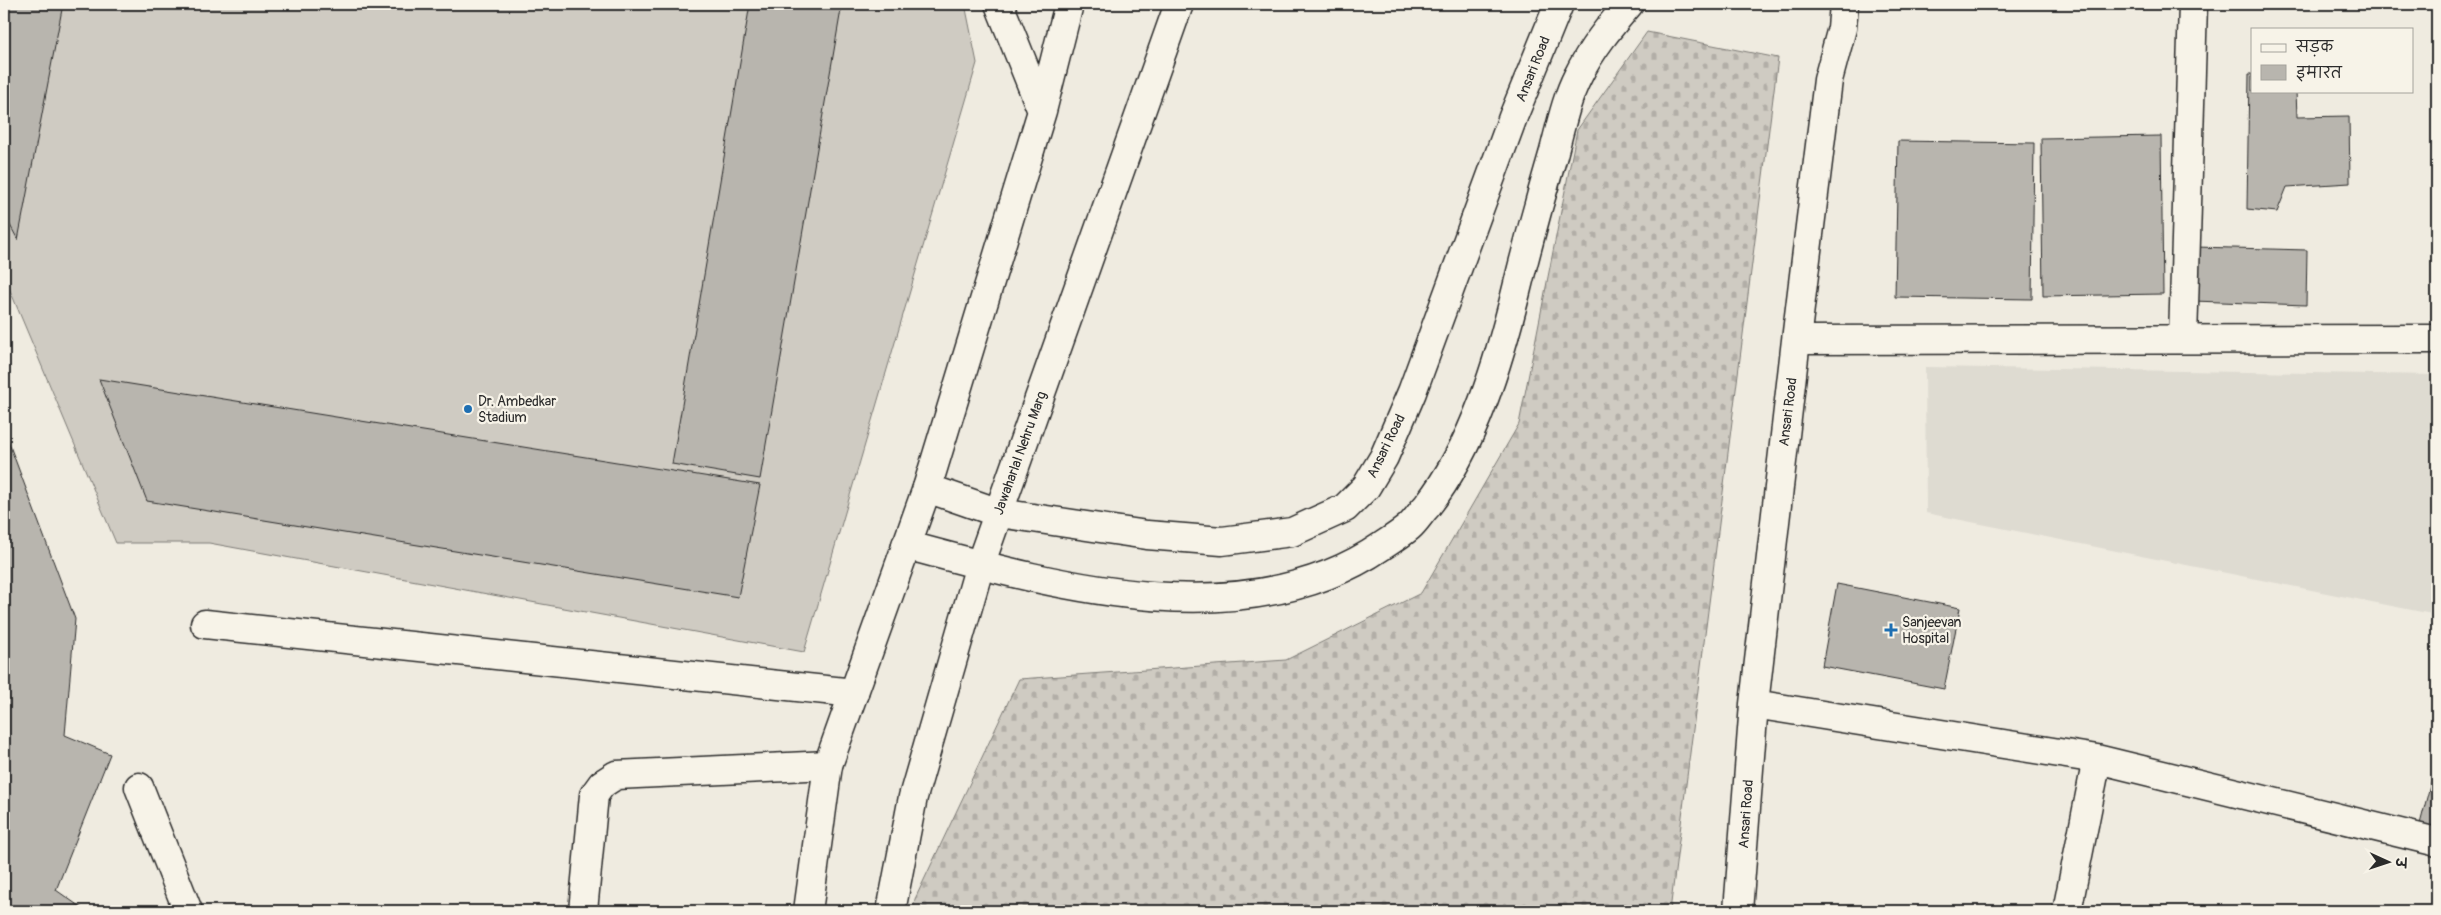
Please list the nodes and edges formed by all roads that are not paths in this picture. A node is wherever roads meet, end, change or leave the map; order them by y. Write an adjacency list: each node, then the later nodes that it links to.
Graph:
1 (999, 4): 8 (street)
2 (1069, 4): 8 (street)
3 (1179, 4): 13 (street, Jawaharlal Nehru Marg)
4 (1559, 4): 13 (street, Ansari Road)
5 (1629, 4): 15 (street)
6 (1844, 4): 11 (street, Ansari Road)
7 (2193, 4): 9 (street)
8 (1042, 111): 12 (street)
9 (2182, 339): 10 (street); 11 (street)
10 (2437, 339)
11 (1796, 340): 18 (street, Ansari Road)
12 (927, 488): 13 (street, Ansari Road); 14 (street)
13 (999, 513): 15 (street, Jawaharlal Nehru Marg)
14 (906, 545): 15 (street); 17 (street)
15 (980, 565): 26 (street, Jawaharlal Nehru Marg)
16 (205, 624): 17 (street)
17 (854, 692): 20 (street)
18 (1754, 704): 19 (street); 27 (street, Ansari Road)
19 (2097, 759): 22 (street); 28 (street)
20 (828, 765): 24 (street); 25 (street)
21 (139, 787): 23 (street)
22 (2437, 842)
23 (188, 911)
24 (583, 911)
25 (808, 911)
26 (891, 911)
27 (1738, 911)
28 (2067, 911)

